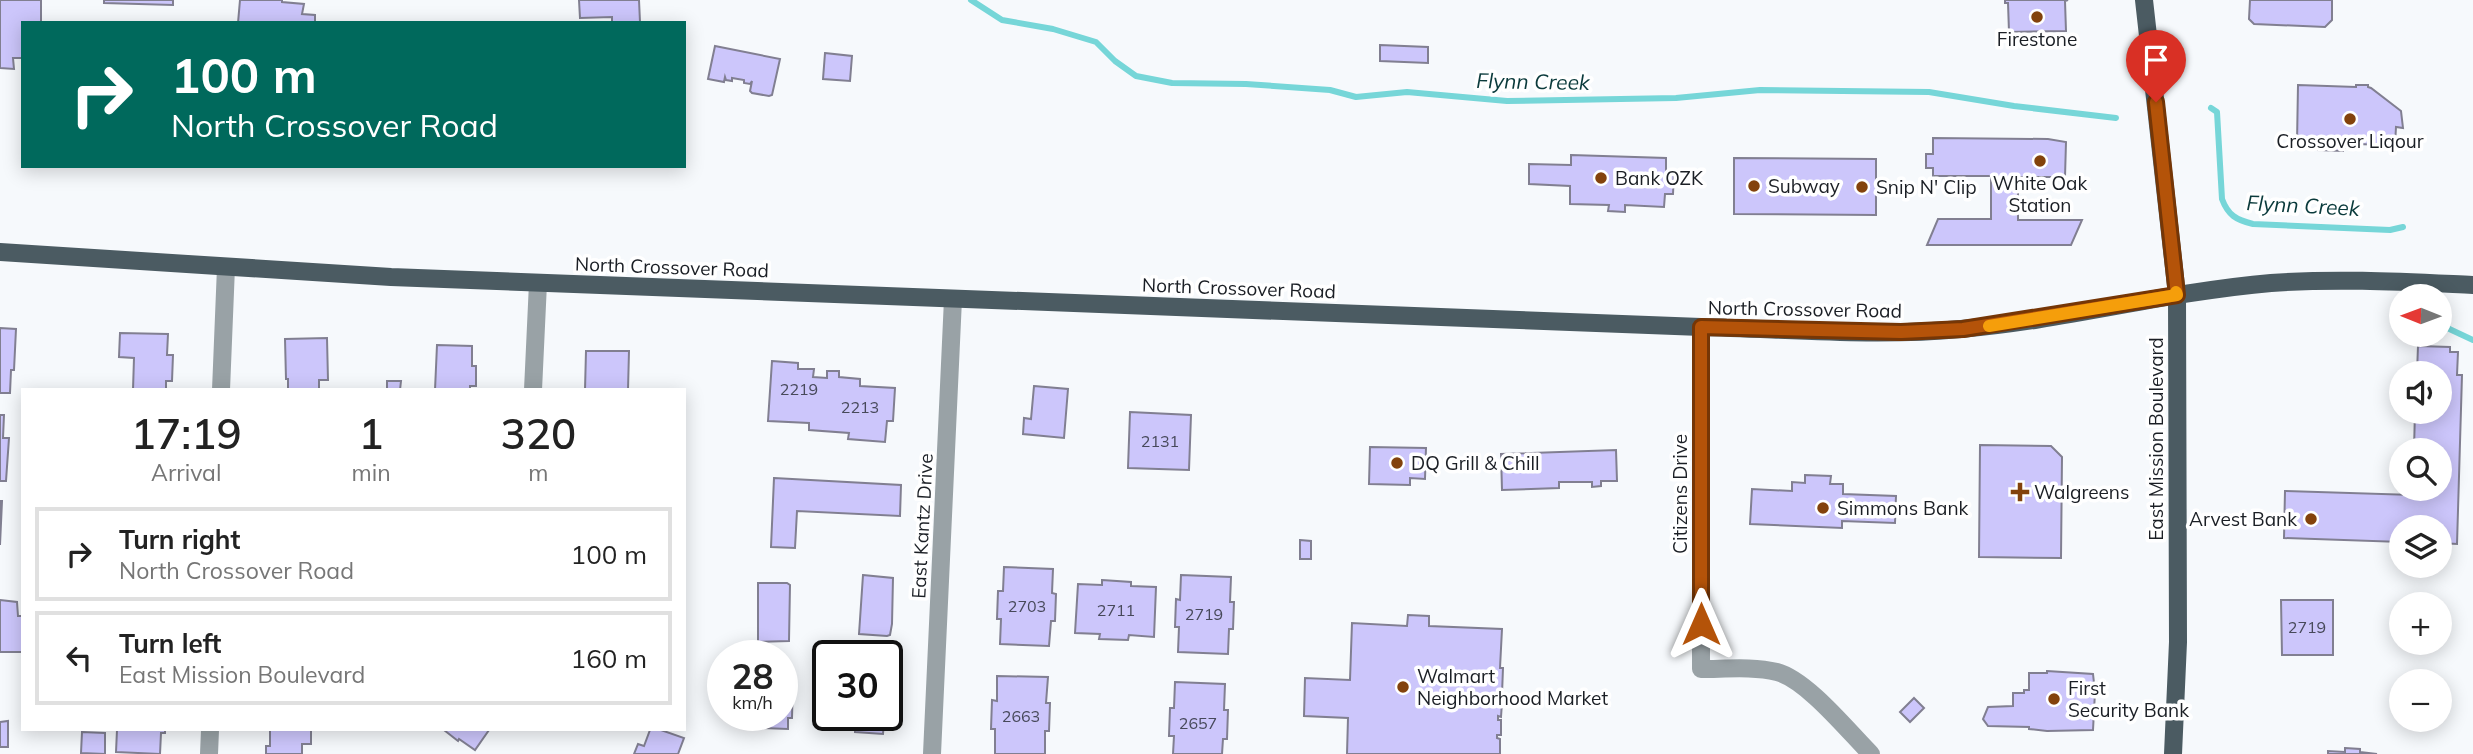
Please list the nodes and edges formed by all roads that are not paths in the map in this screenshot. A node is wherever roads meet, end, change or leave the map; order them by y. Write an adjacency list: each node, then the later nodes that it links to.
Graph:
1 (2144, 0): 6 (main road, East Mission Boulevard)
2 (0, 252): 3 (main road, North Crossover Road)
3 (226, 267): 4 (main road, North Crossover Road); 9 (street)
4 (538, 283): 7 (main road, North Crossover Road); 10 (street)
5 (2473, 285): 6 (main road, North Crossover Road)
6 (2177, 295): 8 (main road, North Crossover Road); 15 (main road, East Mission Boulevard)
7 (953, 299): 8 (main road, North Crossover Road); 13 (street, East Kantz Drive)
8 (1701, 327): 14 (street, Citizens Drive)
9 (221, 388)
10 (533, 388)
11 (210, 731): 12 (street)
12 (209, 754)
13 (932, 754)
14 (1871, 754)
15 (2173, 754)

